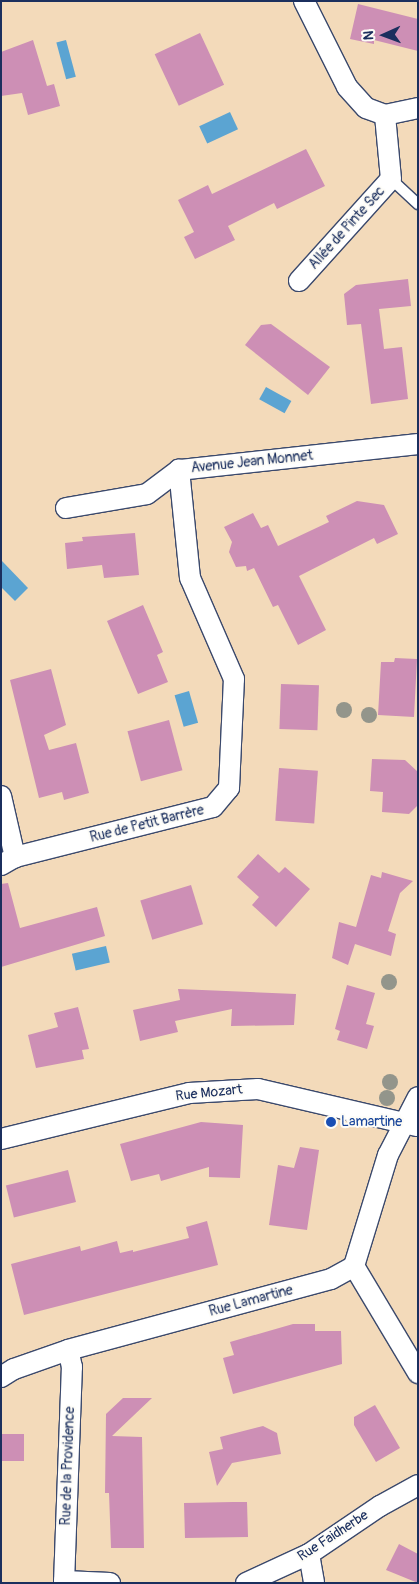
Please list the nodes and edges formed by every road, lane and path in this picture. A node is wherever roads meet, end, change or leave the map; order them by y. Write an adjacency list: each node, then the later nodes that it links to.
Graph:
1 (304, 1): 3 (street)
2 (418, 108): 3 (street)
3 (385, 115): 4 (street, Allée de Pinte Sec)
4 (391, 179): 5 (lane); 6 (street, Allée de Pinte Sec)
5 (418, 204)
6 (299, 281)
7 (418, 444): 8 (street, Avenue Jean Monnet)
8 (179, 470): 9 (street, Avenue Jean Monnet); 11 (street, Rue de Petit Barrère)
9 (66, 508)
10 (1, 796): 11 (street)
11 (8, 861)
12 (418, 1097): 13 (street)
13 (411, 1124): 14 (street, Rue Mozart); 15 (street)
14 (1, 1139)
15 (354, 1266): 16 (street, Rue Lamartine); 17 (street)
16 (68, 1350): 18 (street, Rue Lamartine); 21 (street, Rue de la Providence)
17 (418, 1373)
18 (1, 1377)
19 (418, 1485): 20 (street, Rue Faidherbe)
20 (308, 1554): 23 (street, Rue Faidherbe); 24 (street)
21 (64, 1582): 22 (street)
22 (110, 1583)
23 (246, 1583)
24 (314, 1583)

